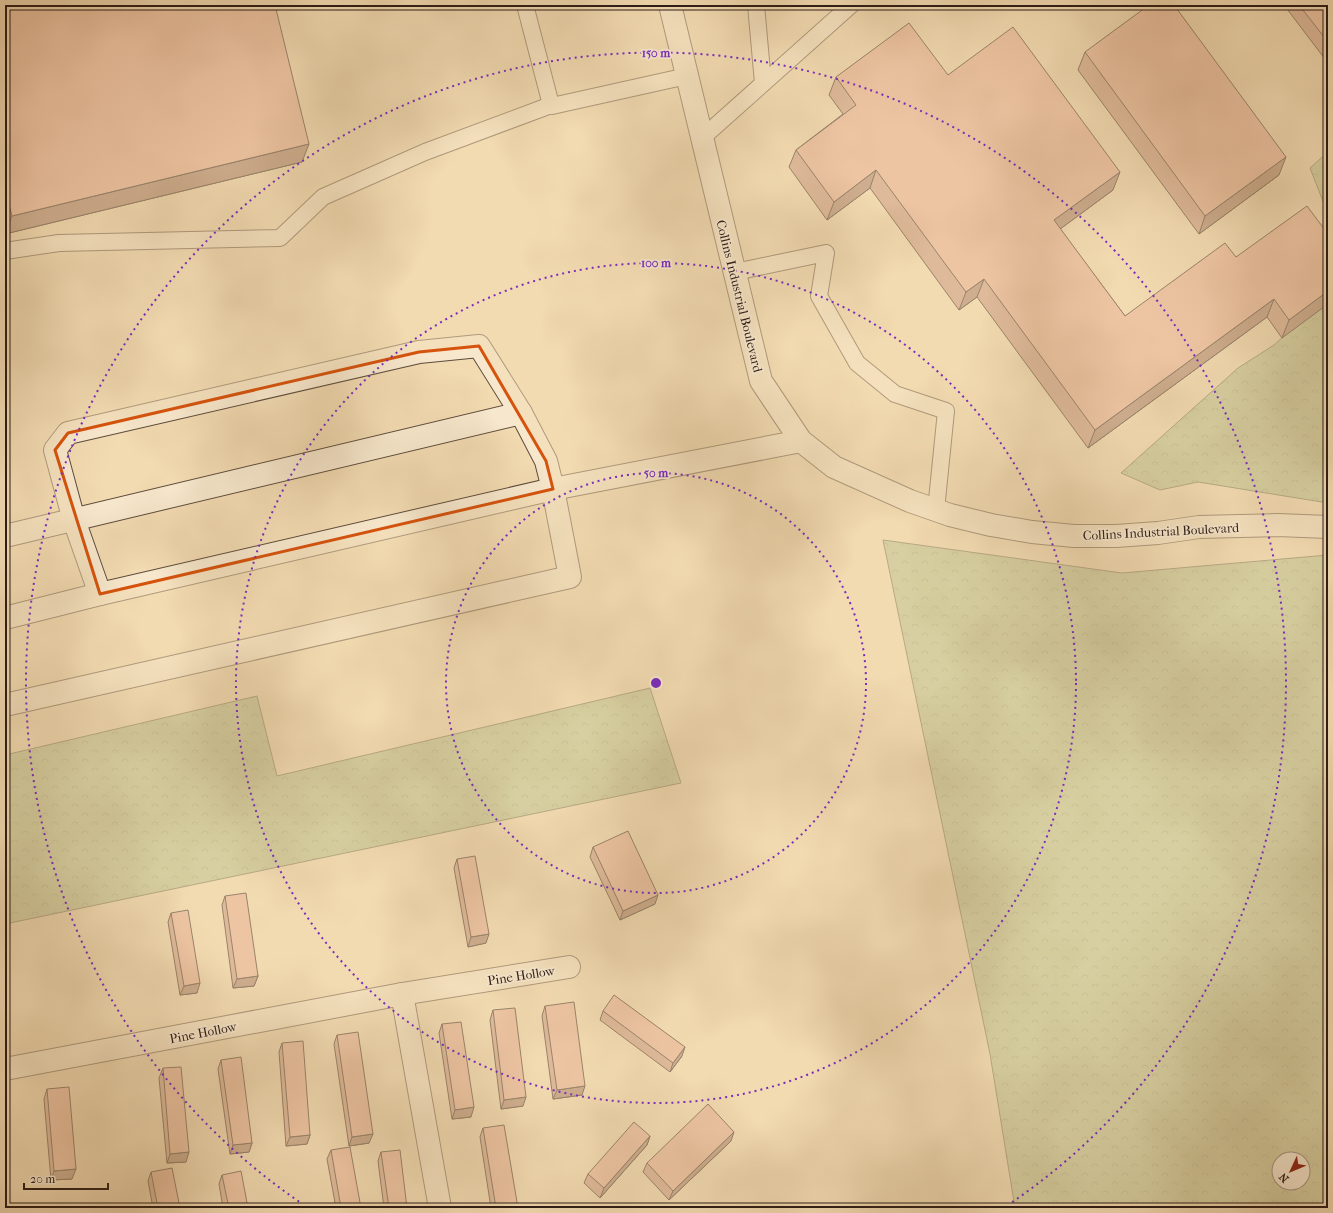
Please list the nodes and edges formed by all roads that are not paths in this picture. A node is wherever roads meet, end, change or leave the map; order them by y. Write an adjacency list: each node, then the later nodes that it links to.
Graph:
1 (525, 5): 7 (lane)
2 (670, 5): 5 (street, Collins Industrial Boulevard)
3 (756, 5): 6 (lane)
4 (851, 5): 6 (lane)
5 (687, 76): 7 (lane); 8 (street, Collins Industrial Boulevard)
6 (763, 83): 8 (lane)
7 (551, 105): 9 (lane)
8 (702, 138): 10 (street, Collins Industrial Boulevard)
9 (5, 251)
10 (734, 272): 12 (street, Collins Industrial Boulevard); 14 (lane)
11 (521, 413): 13 (street); 15 (street); 15 (street)
12 (801, 441): 13 (street); 14 (street, Collins Industrial Boulevard)
13 (554, 489): 18 (street); 20 (street)
14 (936, 510): 16 (street, Collins Industrial Boulevard)
15 (74, 520): 17 (street); 18 (street)
16 (1328, 527)
17 (5, 536)
18 (100, 594): 19 (street)
19 (5, 618)
20 (5, 705)
21 (569, 967): 22 (street, Pine Hollow)
22 (402, 994): 23 (street, Pine Hollow); 24 (street)
23 (5, 1069)
24 (440, 1208)

